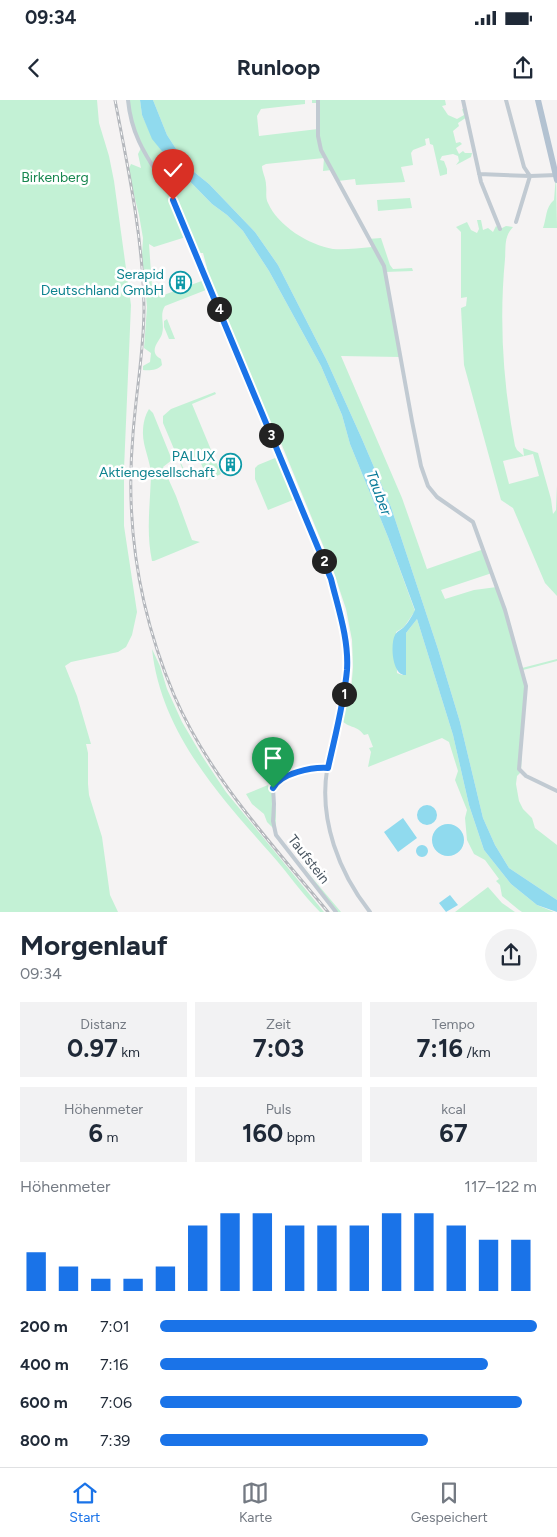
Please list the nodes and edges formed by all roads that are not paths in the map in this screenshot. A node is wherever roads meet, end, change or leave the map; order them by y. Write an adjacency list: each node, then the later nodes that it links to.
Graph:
1 (128, 100): 11 (street)
2 (318, 100): 12 (street)
3 (463, 100): 6 (street)
4 (506, 100): 7 (street)
5 (538, 100): 8 (main road)
6 (479, 174): 7 (street); 10 (street)
7 (530, 176): 8 (street); 9 (street)
8 (557, 177)
9 (516, 222)
10 (500, 229)
11 (328, 768): 13 (street, Taufstein); 14 (street)
12 (557, 791)
13 (336, 912)
14 (370, 912)

